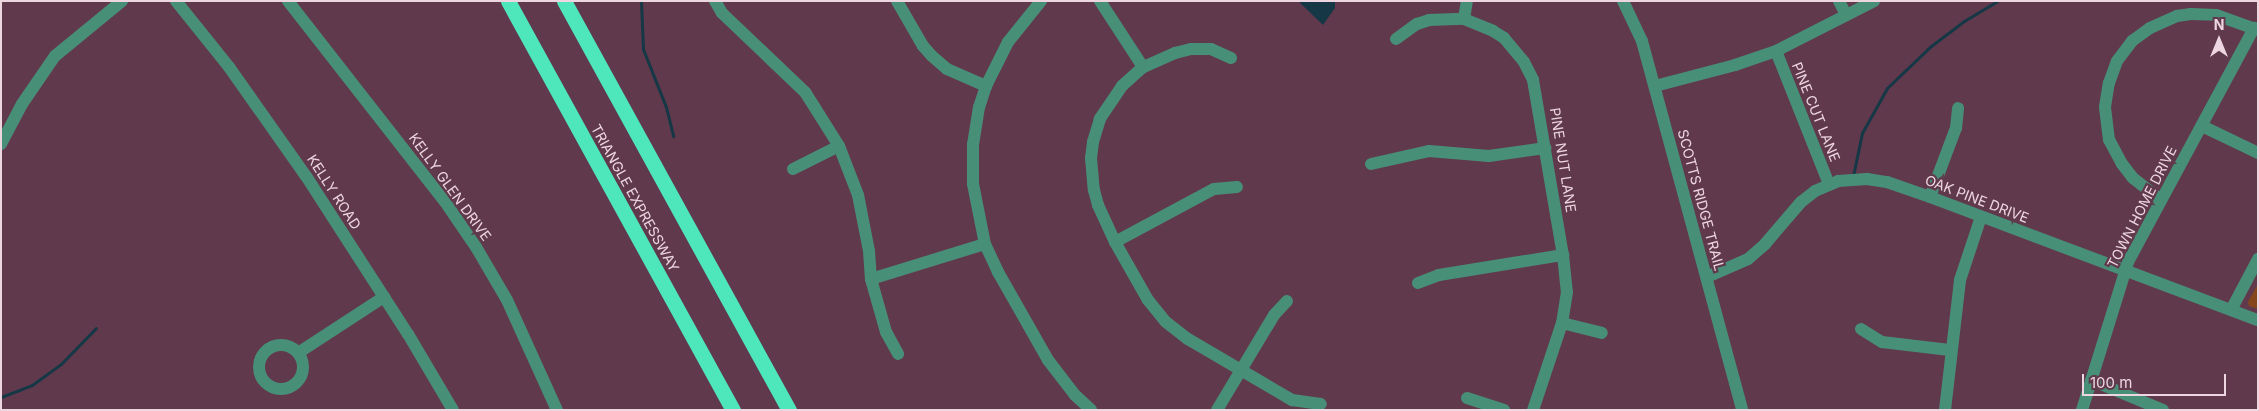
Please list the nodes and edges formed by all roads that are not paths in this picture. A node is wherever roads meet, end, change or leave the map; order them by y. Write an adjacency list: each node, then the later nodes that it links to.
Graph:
1 (122, 1): 25 (street)
2 (176, 1): 44 (street, KELLY ROAD)
3 (508, 1): 60 (highway, TRIANGLE EXPRESSWAY)
4 (564, 1): 61 (highway)
5 (715, 1): 26 (street)
6 (896, 1): 21 (street)
7 (1041, 1): 21 (street)
8 (1100, 1): 20 (street)
9 (1467, 1): 15 (street)
10 (1623, 1): 22 (street, SCOTTS RIDGE TRAIL)
11 (1839, 1): 14 (street)
12 (1874, 1): 14 (street)
13 (294, 3): 59 (street, KELLY GLEN DRIVE)
14 (1846, 15): 18 (street)
15 (1464, 19): 17 (street, PINE NUT LANE); 27 (street, PINE NUT LANE)
16 (2256, 29): 24 (street, TOWN HOME DRIVE); 34 (street)
17 (1396, 40)
18 (1776, 51): 22 (street); 31 (street, PINE CUT LANE)
19 (1231, 58): 20 (street)
20 (1143, 67): 36 (street)
21 (986, 86): 37 (street)
22 (1655, 86): 41 (street, SCOTTS RIDGE TRAIL)
23 (1958, 108): 33 (street)
24 (2202, 126): 28 (street); 34 (street, TOWN HOME DRIVE)
25 (1, 144)
26 (839, 146): 30 (street); 42 (street)
27 (1545, 148): 29 (street); 38 (street, PINE NUT LANE)
28 (2258, 153)
29 (1371, 164)
30 (793, 169)
31 (1829, 184): 33 (street, OAK PINE DRIVE); 41 (street, OAK PINE DRIVE)
32 (1237, 187): 36 (street)
33 (1930, 197): 35 (street, OAK PINE DRIVE)
34 (2161, 200): 40 (street, TOWN HOME DRIVE)
35 (1981, 217): 40 (street, OAK PINE DRIVE); 51 (street)
36 (1115, 242): 54 (street)
37 (985, 244): 42 (street); 62 (street)
38 (1563, 255): 43 (street); 48 (street, PINE NUT LANE)
39 (2258, 259): 46 (street)
40 (2124, 270): 46 (street, OAK PINE DRIVE); 55 (street, TOWN HOME DRIVE)
41 (1707, 278): 66 (street, SCOTTS RIDGE TRAIL)
42 (871, 279): 53 (street)
43 (1418, 283)
44 (384, 297): 52 (street); 58 (street, KELLY ROAD)
45 (1287, 301): 54 (street)
46 (2231, 310): 47 (street, OAK PINE DRIVE)
47 (2258, 320)
48 (1562, 323): 50 (street); 65 (street, PINE NUT LANE)
49 (1860, 329): 51 (street)
50 (1602, 334)
51 (1950, 350): 67 (street)
52 (298, 353)
53 (898, 354)
54 (1240, 369): 57 (street); 63 (street)
55 (2091, 380): 68 (street, TOWN HOME DRIVE); 69 (street)
56 (1467, 398): 64 (street)
57 (1321, 404)
58 (453, 410)
59 (557, 410)
60 (733, 410)
61 (789, 410)
62 (1091, 410)
63 (1216, 410)
64 (1504, 410)
65 (1533, 410)
66 (1742, 410)
67 (1944, 410)
68 (2082, 410)
69 (2163, 410)

